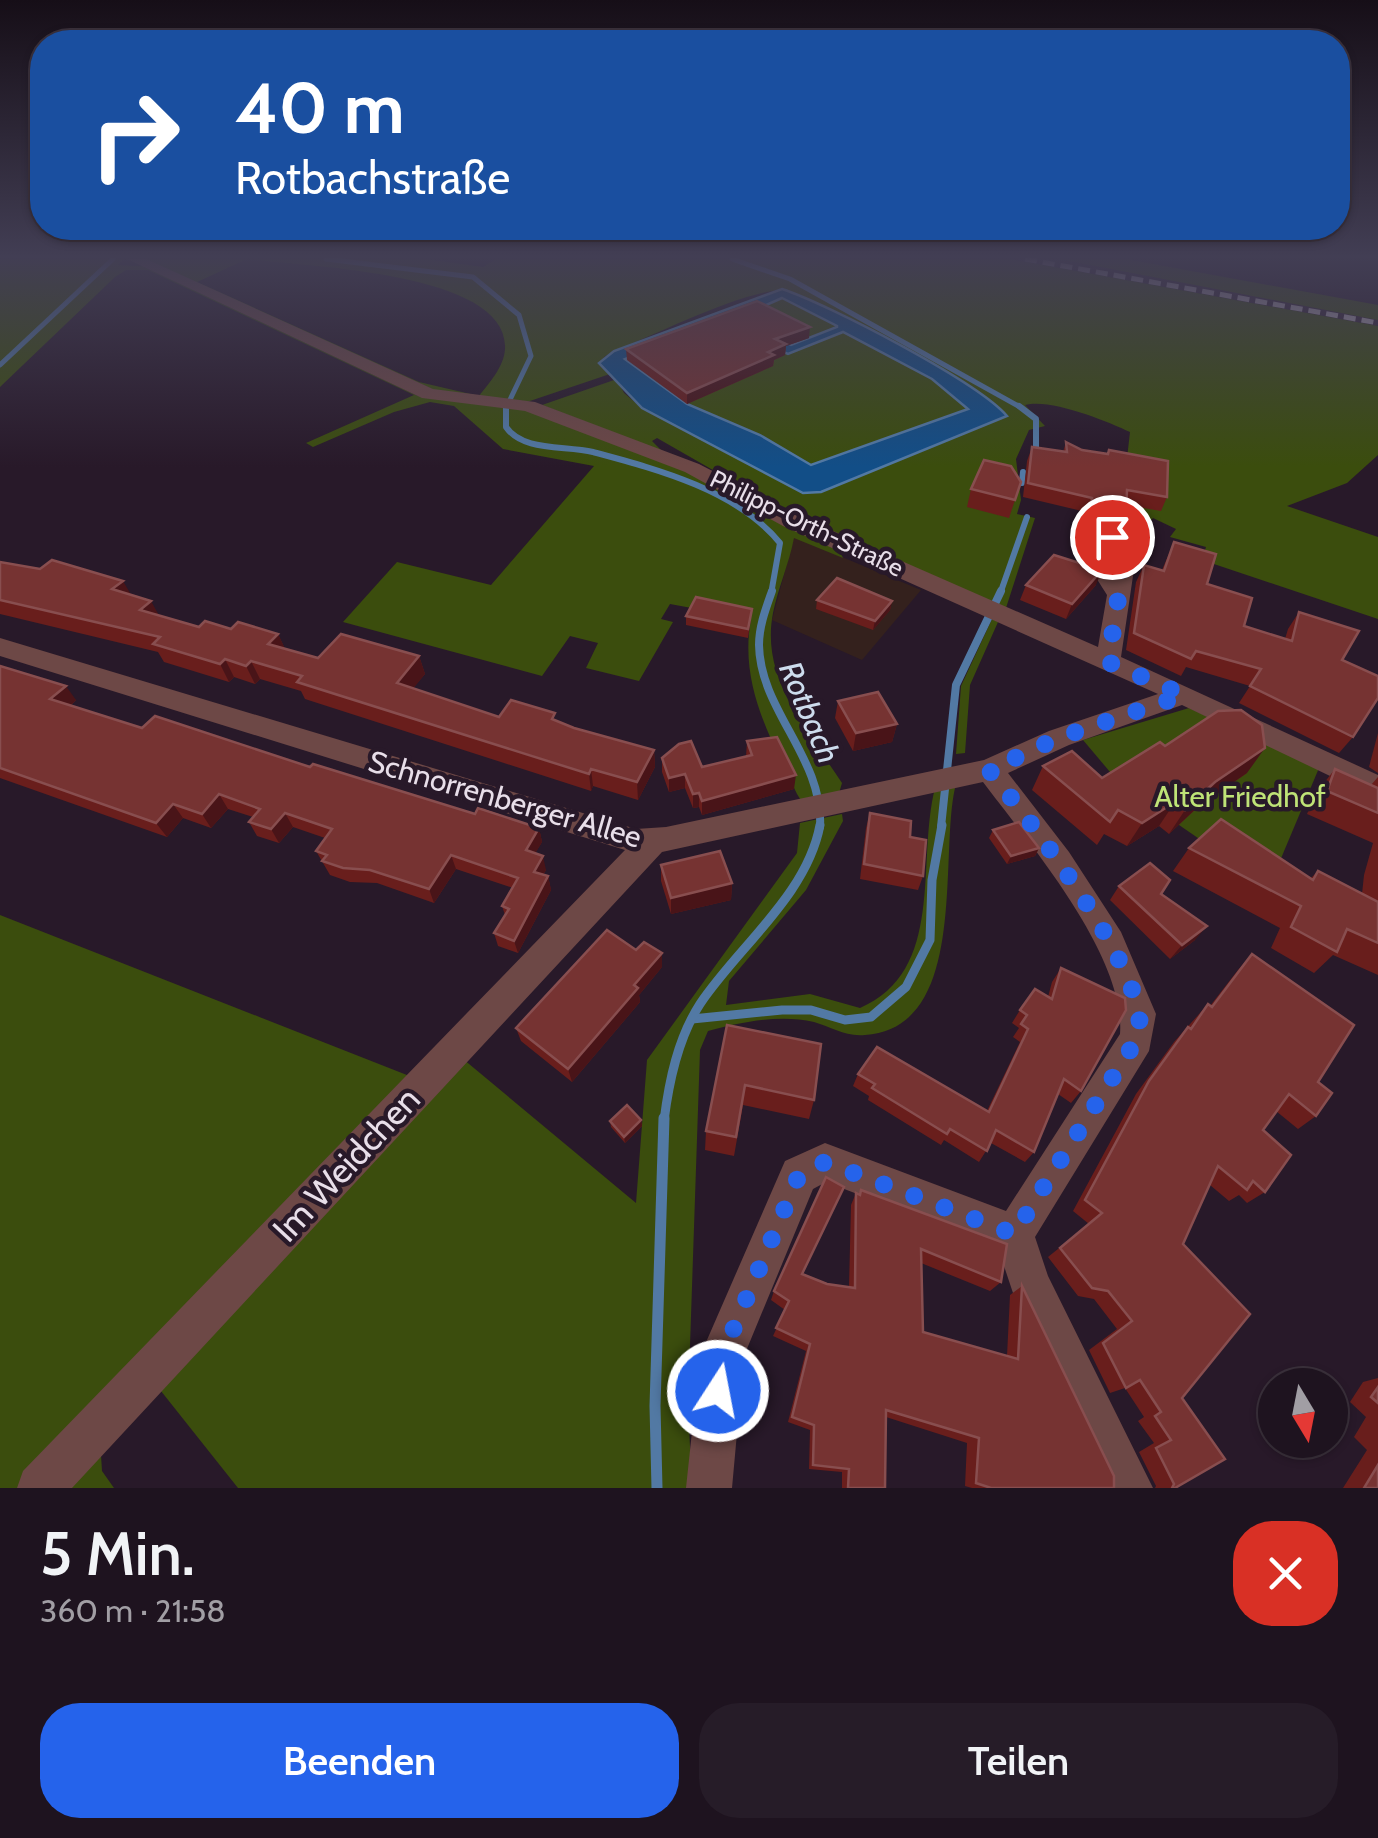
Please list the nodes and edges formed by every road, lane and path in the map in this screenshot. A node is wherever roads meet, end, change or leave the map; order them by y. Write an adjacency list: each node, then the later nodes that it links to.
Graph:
1 (285, 328): 4 (street, Philipp-Orth-Straße)
2 (1119, 594): 4 (street)
3 (0, 648): 8 (street, Schnorrenberger Allee)
4 (1108, 662): 5 (street, Philipp-Orth-Straße)
5 (1184, 695): 6 (street, Schnorrenberger Allee); 7 (street, Philipp-Orth-Straße)
6 (961, 775): 8 (street, Schnorrenberger Allee); 9 (street)
7 (1378, 788)
8 (653, 841): 10 (street, Im Weidchen)
9 (1014, 1234): 11 (street); 12 (street)
10 (40, 1488)
11 (709, 1488)
12 (1130, 1488)

